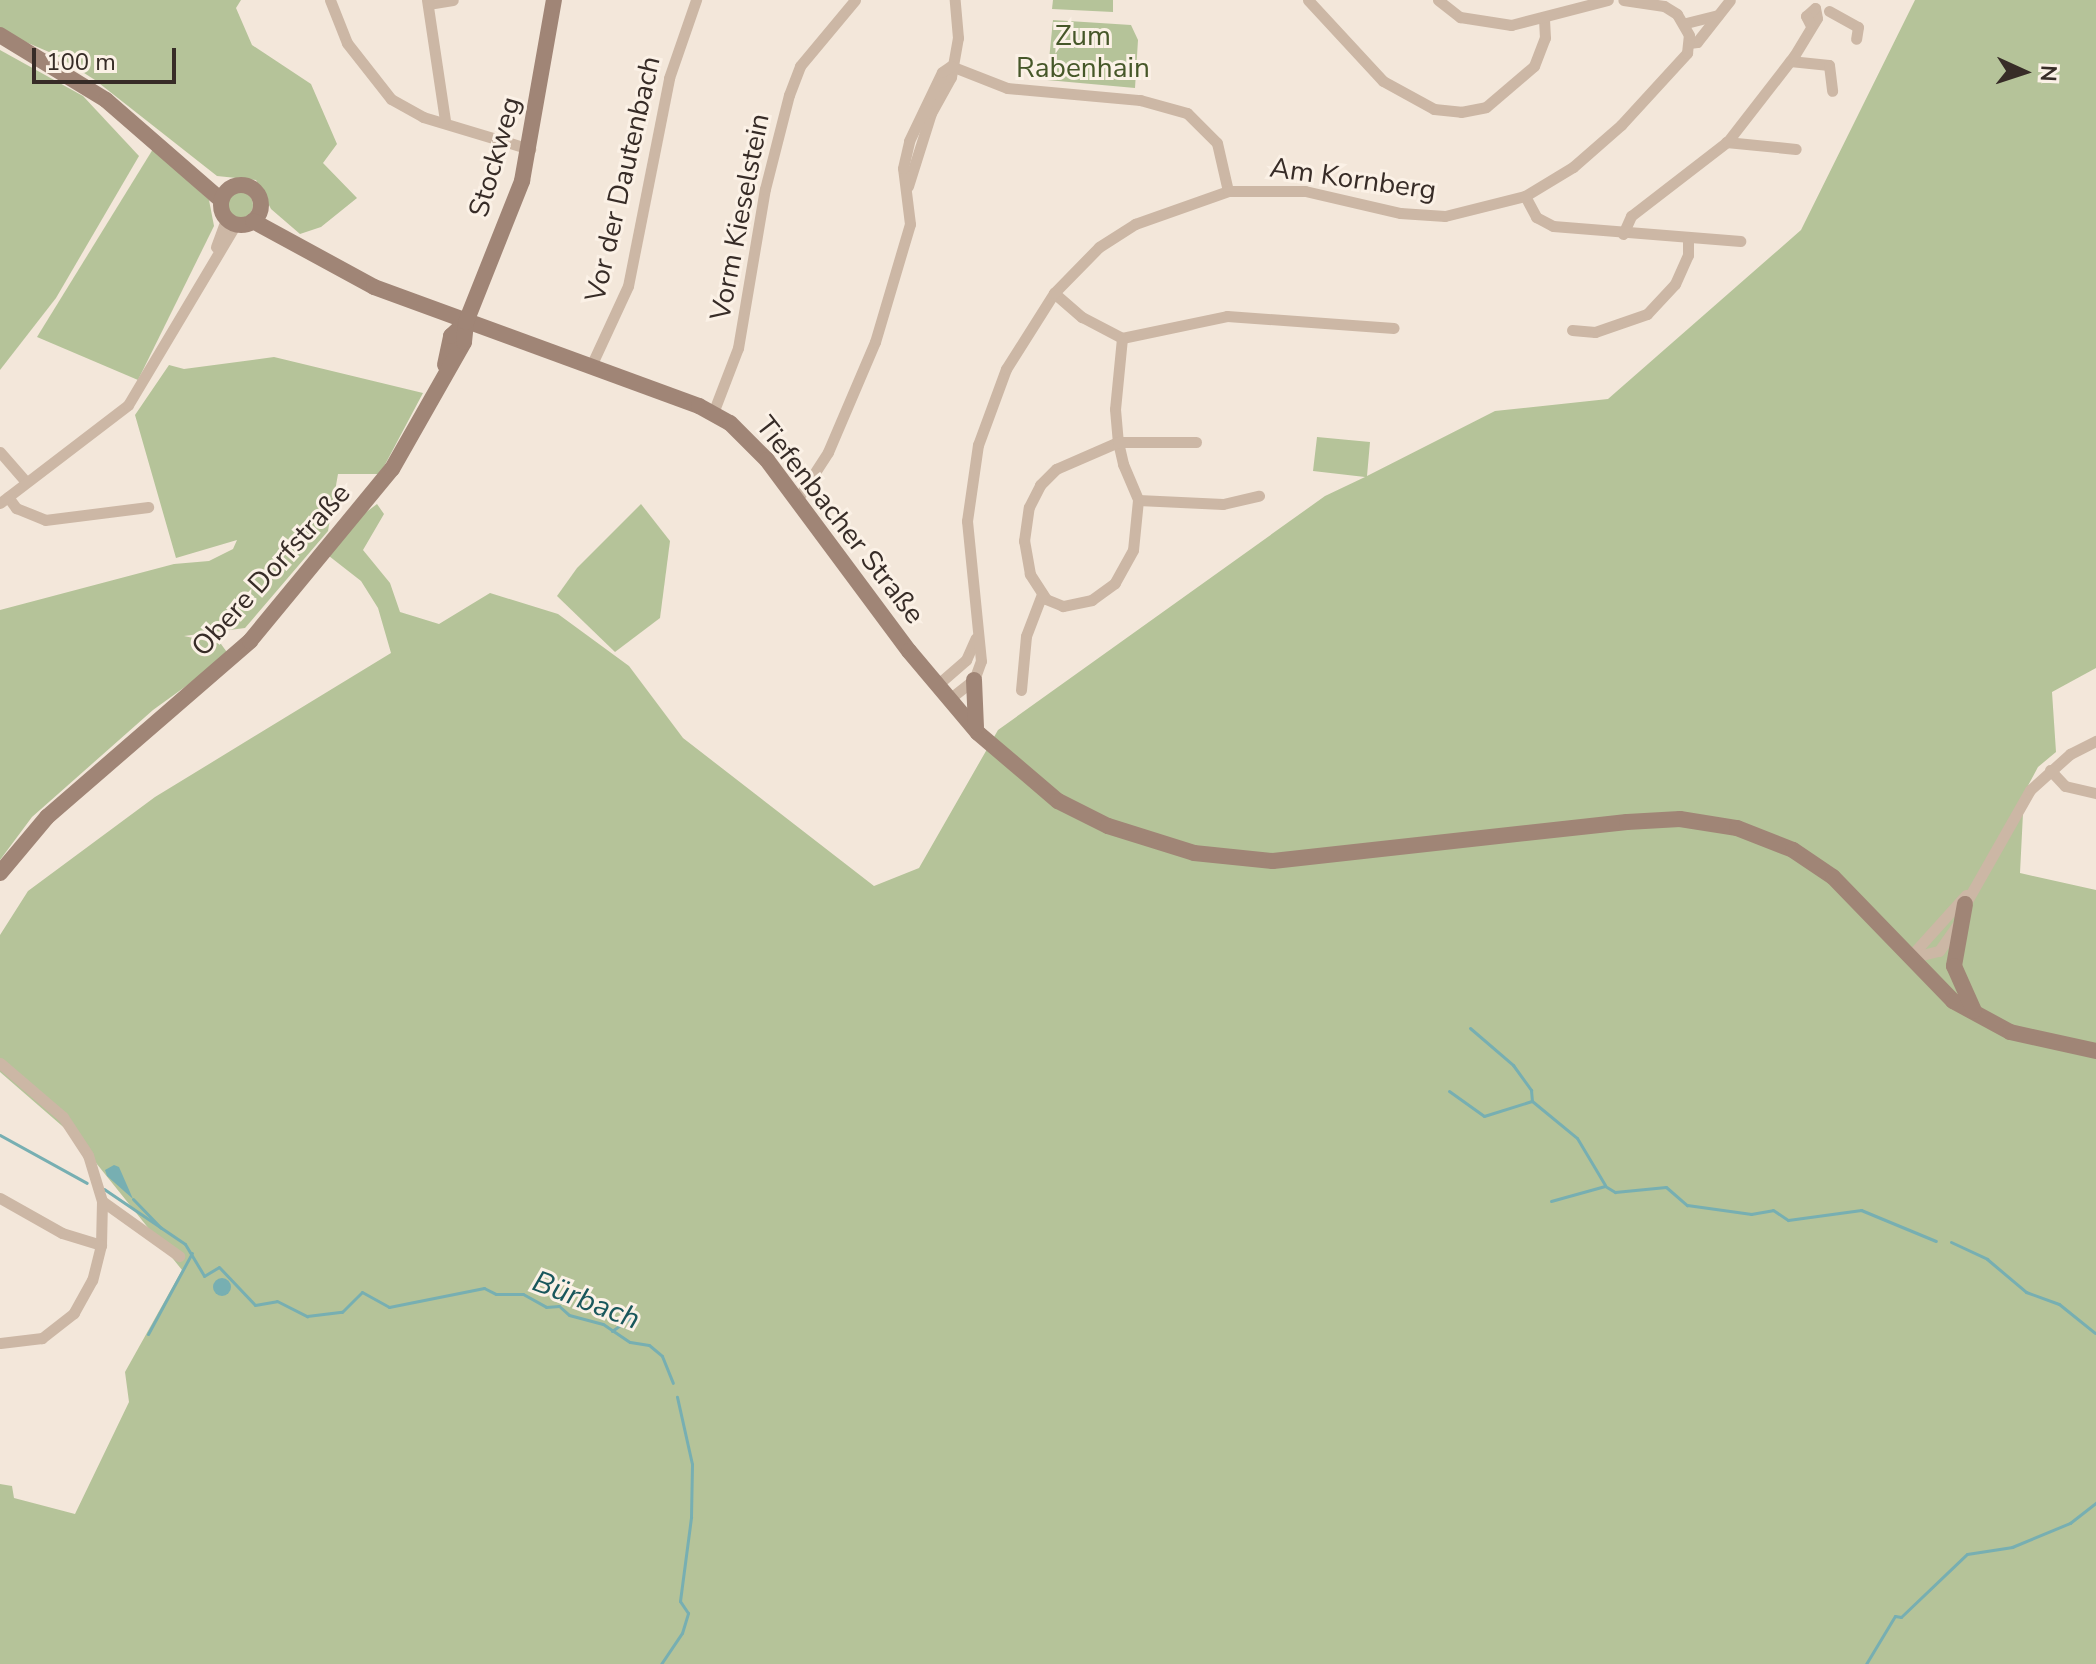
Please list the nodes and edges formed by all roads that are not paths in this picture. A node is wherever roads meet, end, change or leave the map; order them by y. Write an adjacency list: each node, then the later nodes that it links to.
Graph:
1 (330, 0): 23 (street)
2 (453, 0): 12 (street)
3 (554, 0): 25 (street, Stockweg)
4 (696, 0): 39 (street, Vor der Dautenbach)
5 (855, 0): 40 (street, Vorm Kieselstein)
6 (955, 0): 21 (street)
7 (1308, 0): 15 (street)
8 (1608, 0): 15 (street)
9 (1623, 0): 16 (street)
10 (1730, 0): 14 (street, Am Kornberg)
11 (1441, 1): 15 (street)
12 (428, 2): 23 (street)
13 (1827, 8): 18 (street); 20 (street)
14 (1719, 15): 16 (street); 19 (street, Am Kornberg)
15 (1544, 17)
16 (1686, 23): 19 (street)
17 (0, 35): 28 (street)
18 (1856, 39)
19 (1689, 43): 29 (street, Am Kornberg)
20 (1790, 61): 22 (street); 24 (street)
21 (951, 66): 27 (street); 47 (street)
22 (1832, 91)
23 (445, 120): 25 (street)
24 (1726, 142): 26 (street); 31 (street)
25 (530, 149): 35 (street, Stockweg)
26 (1796, 149)
27 (1228, 191): 29 (street, Am Kornberg); 34 (street, Am Kornberg)
28 (224, 195): 30 (street); 30 (street, Tiefenbacher Straße)
29 (1525, 196): 31 (street)
30 (243, 219): 35 (street, Tiefenbacher Straße); 44 (street)
31 (1623, 234): 32 (street)
32 (1688, 238): 33 (street); 37 (street)
33 (1740, 241)
34 (1054, 293): 38 (street); 51 (street, Am Kornberg)
35 (466, 322): 39 (street, Tiefenbacher Straße); 60 (street, Obere Dorfstraße)
36 (1394, 328): 38 (street)
37 (1572, 330)
38 (1122, 338): 41 (street)
39 (591, 366): 40 (street, Tiefenbacher Straße)
40 (713, 413): 47 (street, Tiefenbacher Straße)
41 (1118, 442): 42 (street); 48 (street); 50 (street)
42 (1196, 442)
43 (0, 452): 44 (street)
44 (25, 481): 46 (street)
45 (1259, 496): 48 (street)
46 (4, 500): 49 (street)
47 (797, 500): 53 (street, Tiefenbacher Straße)
48 (1138, 500): 50 (street)
49 (148, 507)
50 (1042, 594): 54 (street)
51 (978, 634): 52 (street, Am Kornberg); 53 (street)
52 (974, 680): 55 (street); 56 (street)
53 (936, 686): 55 (street, Tiefenbacher Straße)
54 (1021, 690)
55 (948, 700): 56 (street, Tiefenbacher Straße)
56 (978, 733): 62 (street, Tiefenbacher Straße)
57 (2096, 741): 58 (street)
58 (2050, 770): 59 (street); 61 (street)
59 (2096, 793)
60 (0, 873)
61 (1967, 897): 62 (street); 62 (street); 63 (street)
62 (1909, 958): 63 (street, Tiefenbacher Straße)
63 (1977, 1016): 64 (street, Tiefenbacher Straße)
64 (2096, 1051)
65 (0, 1063): 67 (street)
66 (0, 1198): 68 (street)
67 (102, 1201): 68 (street); 69 (street)
68 (101, 1245): 70 (street)
69 (179, 1256)
70 (0, 1343)

